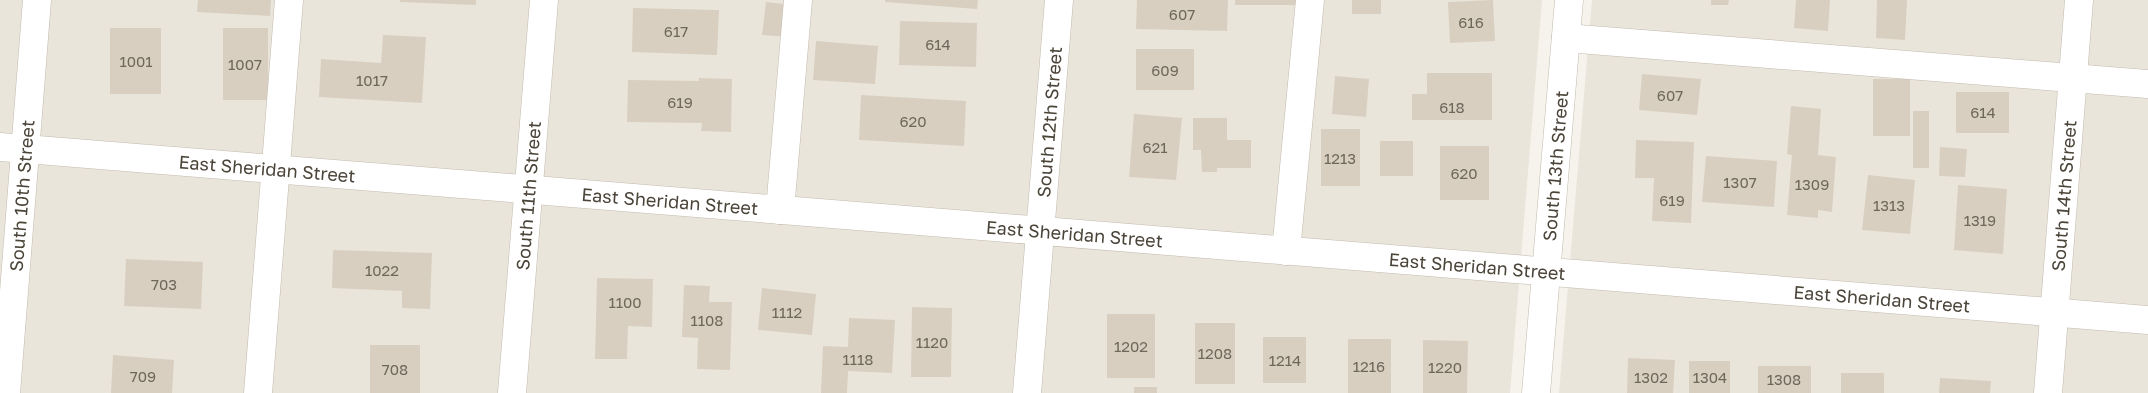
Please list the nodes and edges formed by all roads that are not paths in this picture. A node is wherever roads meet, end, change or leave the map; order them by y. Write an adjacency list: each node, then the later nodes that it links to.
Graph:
1 (37, 0): 12 (street, South 10th Street)
2 (289, 0): 13 (street)
3 (544, 0): 14 (street, South 11th Street)
4 (798, 0): 15 (street)
5 (1059, 0): 16 (street, South 12th Street)
6 (1310, 0): 17 (street)
7 (1569, 0): 9 (street, South 13th Street)
8 (2079, 0): 10 (street, South 14th Street)
9 (1566, 38): 10 (street); 18 (street, South 13th Street)
10 (2073, 77): 11 (street); 19 (street, South 14th Street)
11 (2148, 84)
12 (13, 148): 13 (street, East Sheridan Street); 21 (street, South 10th Street)
13 (276, 170): 14 (street, East Sheridan Street); 22 (street)
14 (528, 190): 15 (street, East Sheridan Street); 23 (street, South 11th Street)
15 (780, 210): 16 (street, East Sheridan Street)
16 (1040, 231): 17 (street, East Sheridan Street); 24 (street, South 12th Street)
17 (1286, 251): 18 (street, East Sheridan Street)
18 (1546, 271): 19 (street, East Sheridan Street); 25 (street, South 13th Street)
19 (2054, 312): 20 (street, East Sheridan Street); 26 (street, South 14th Street)
20 (2148, 320)
21 (6, 393)
22 (258, 393)
23 (512, 393)
24 (1027, 393)
25 (1536, 393)
26 (2048, 393)

